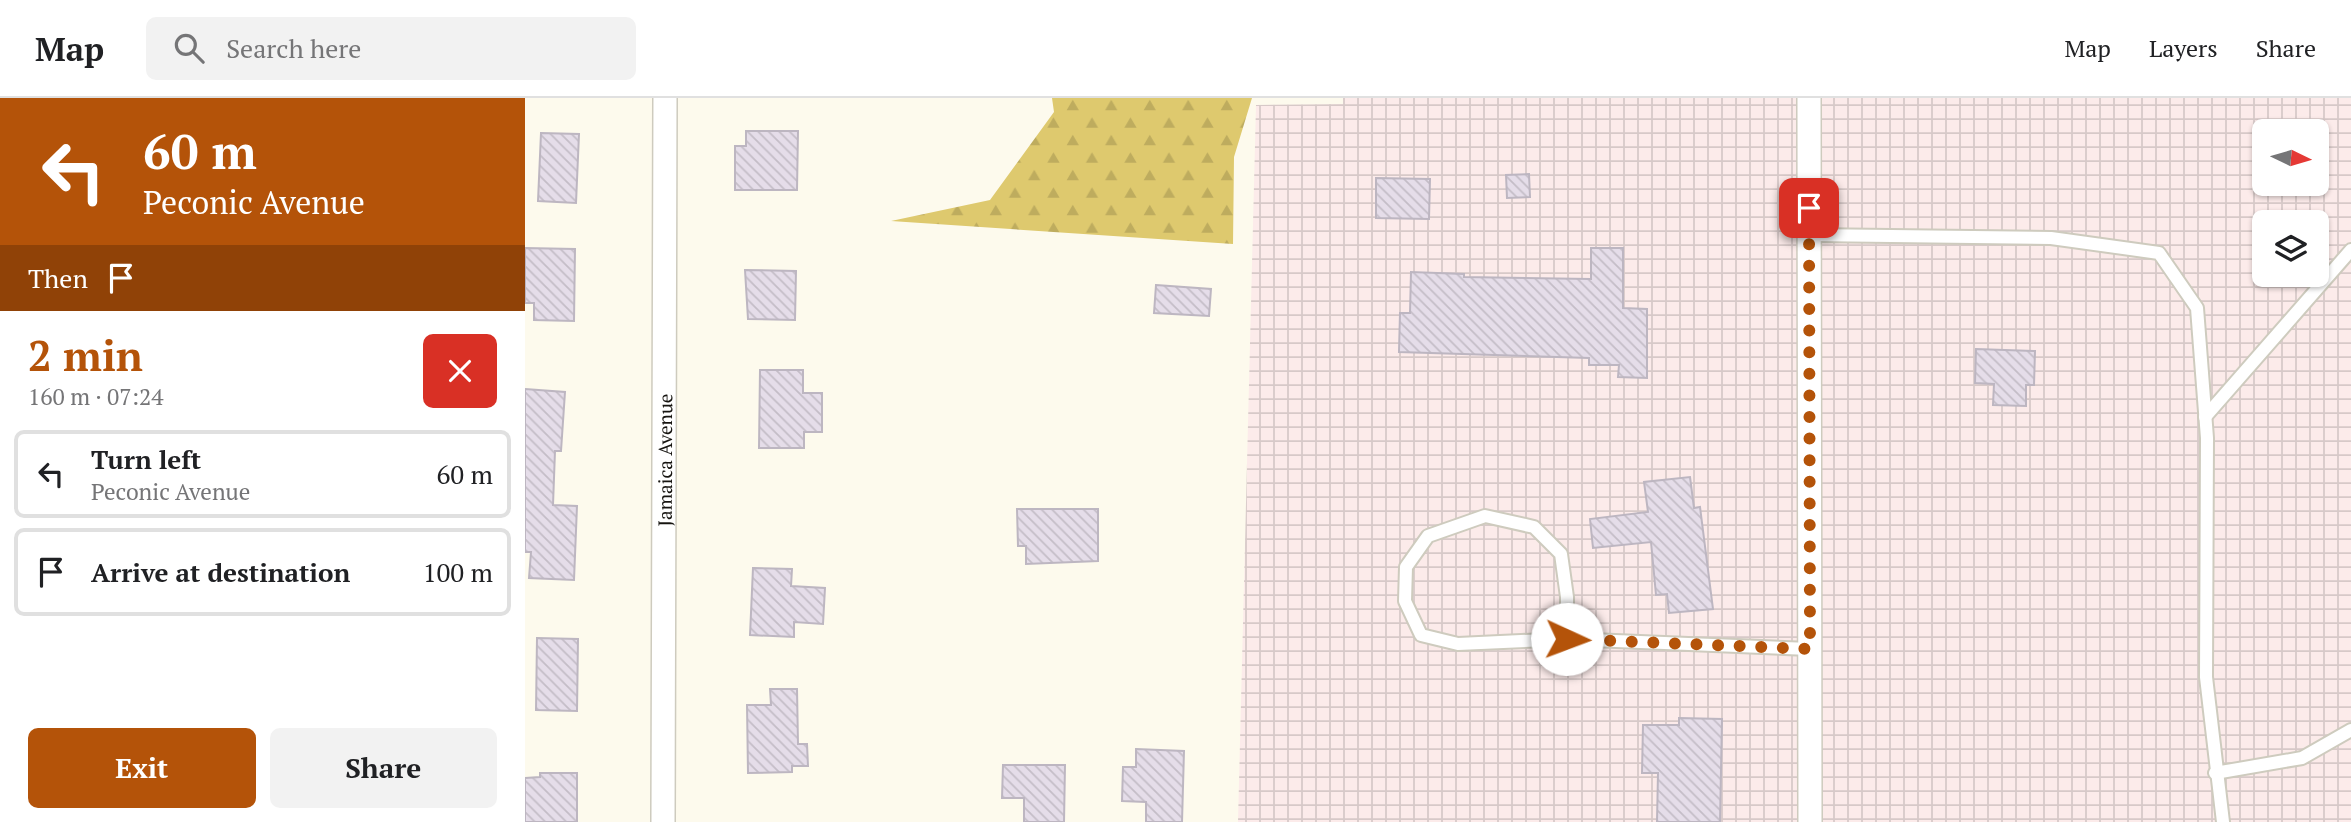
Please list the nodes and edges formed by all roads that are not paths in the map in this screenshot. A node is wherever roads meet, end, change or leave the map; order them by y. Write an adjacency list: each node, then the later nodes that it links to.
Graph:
1 (665, 98): 10 (street, Jamaica Avenue)
2 (1809, 98): 3 (street)
3 (1809, 235): 5 (lane); 7 (street)
4 (2351, 250): 5 (lane)
5 (2205, 417): 9 (lane)
6 (1567, 639): 6 (lane); 7 (lane)
7 (1810, 649): 11 (street)
8 (2351, 730): 9 (lane)
9 (2215, 773): 12 (lane)
10 (663, 822)
11 (1810, 822)
12 (2223, 822)

